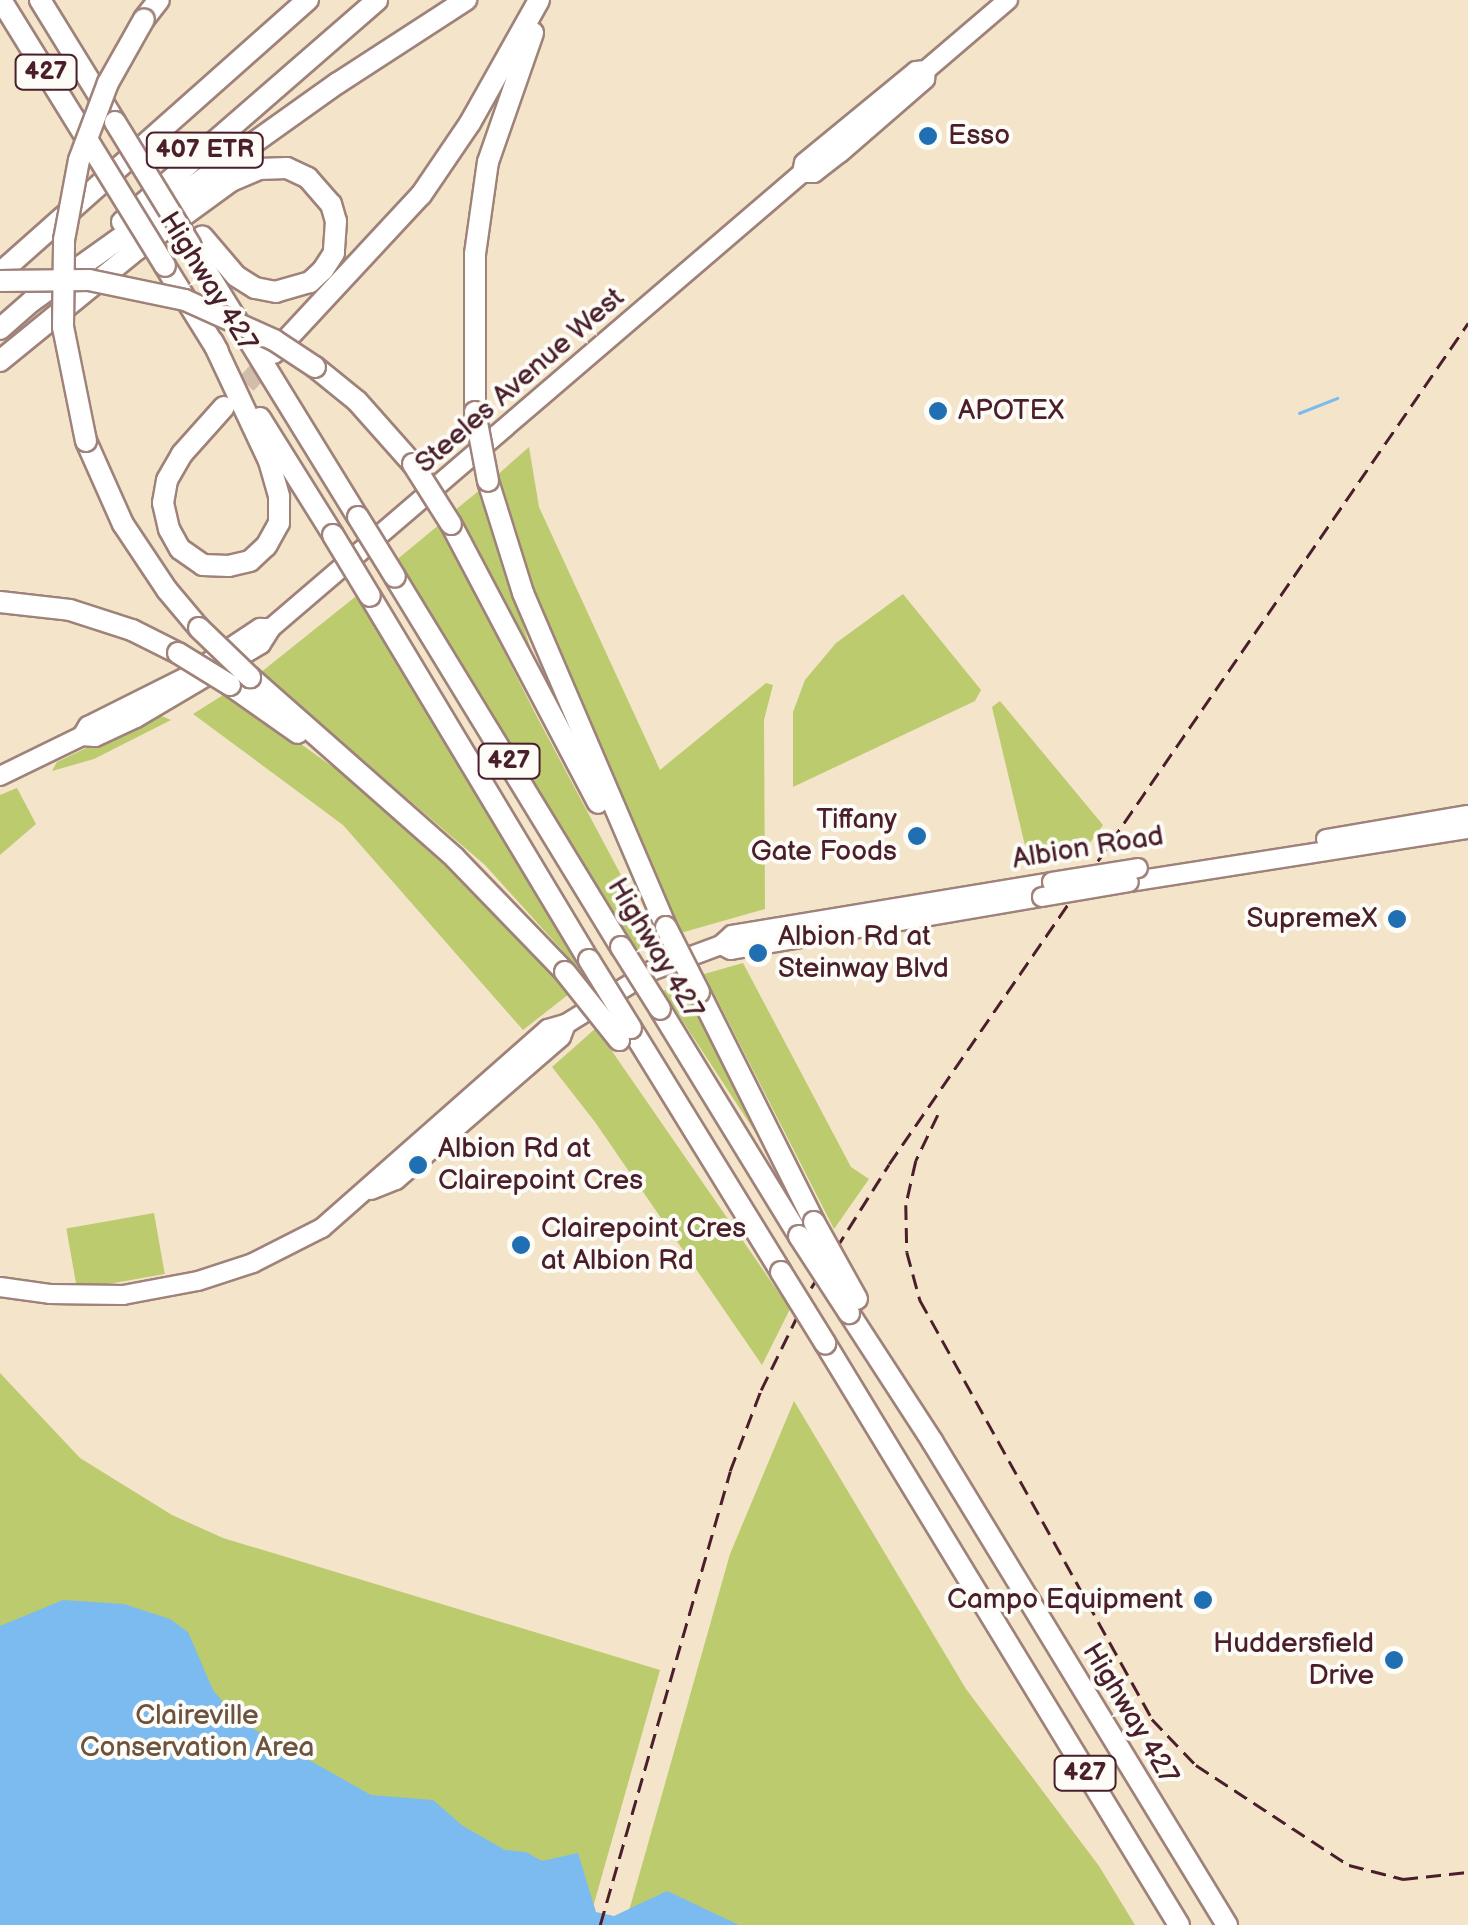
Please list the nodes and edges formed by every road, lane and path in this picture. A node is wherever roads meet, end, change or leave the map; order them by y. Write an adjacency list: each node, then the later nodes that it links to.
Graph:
1 (1, 0): 14 (highway, Highway 427 / 427, bridge)
2 (40, 0): 9 (highway, Highway 427 / 427, bridge)
3 (159, 0): 19 (highway, bridge)
4 (308, 0): 10 (highway, 407 ETR)
5 (377, 0): 12 (highway, 407 ETR)
6 (466, 0): 12 (highway)
7 (542, 0): 15 (highway); 24 (highway, bridge)
8 (1008, 0): 20 (main road, Steeles Avenue West)
9 (196, 241): 16 (highway); 26 (highway, Highway 427 / 427, bridge)
10 (0, 273)
11 (0, 281): 24 (highway, bridge)
12 (32, 300): 13 (highway, 407 ETR)
13 (0, 329)
14 (213, 342): 17 (highway); 25 (highway, Highway 427 / 427, bridge)
15 (274, 353)
16 (0, 361)
17 (224, 408)
18 (0, 602): 19 (highway, bridge)
19 (240, 681): 25 (highway, bridge)
20 (0, 776)
21 (1468, 815): 23 (main road, Albion Road)
22 (1468, 828): 23 (main road, Albion Road)
23 (1134, 875): 27 (main road, Albion Road, bridge)
24 (666, 928): 26 (highway, bridge)
25 (625, 1034): 28 (highway, 427, bridge)
26 (807, 1229): 29 (highway, Highway 427 / 427, bridge)
27 (0, 1287)
28 (1180, 1925)
29 (1227, 1925)

